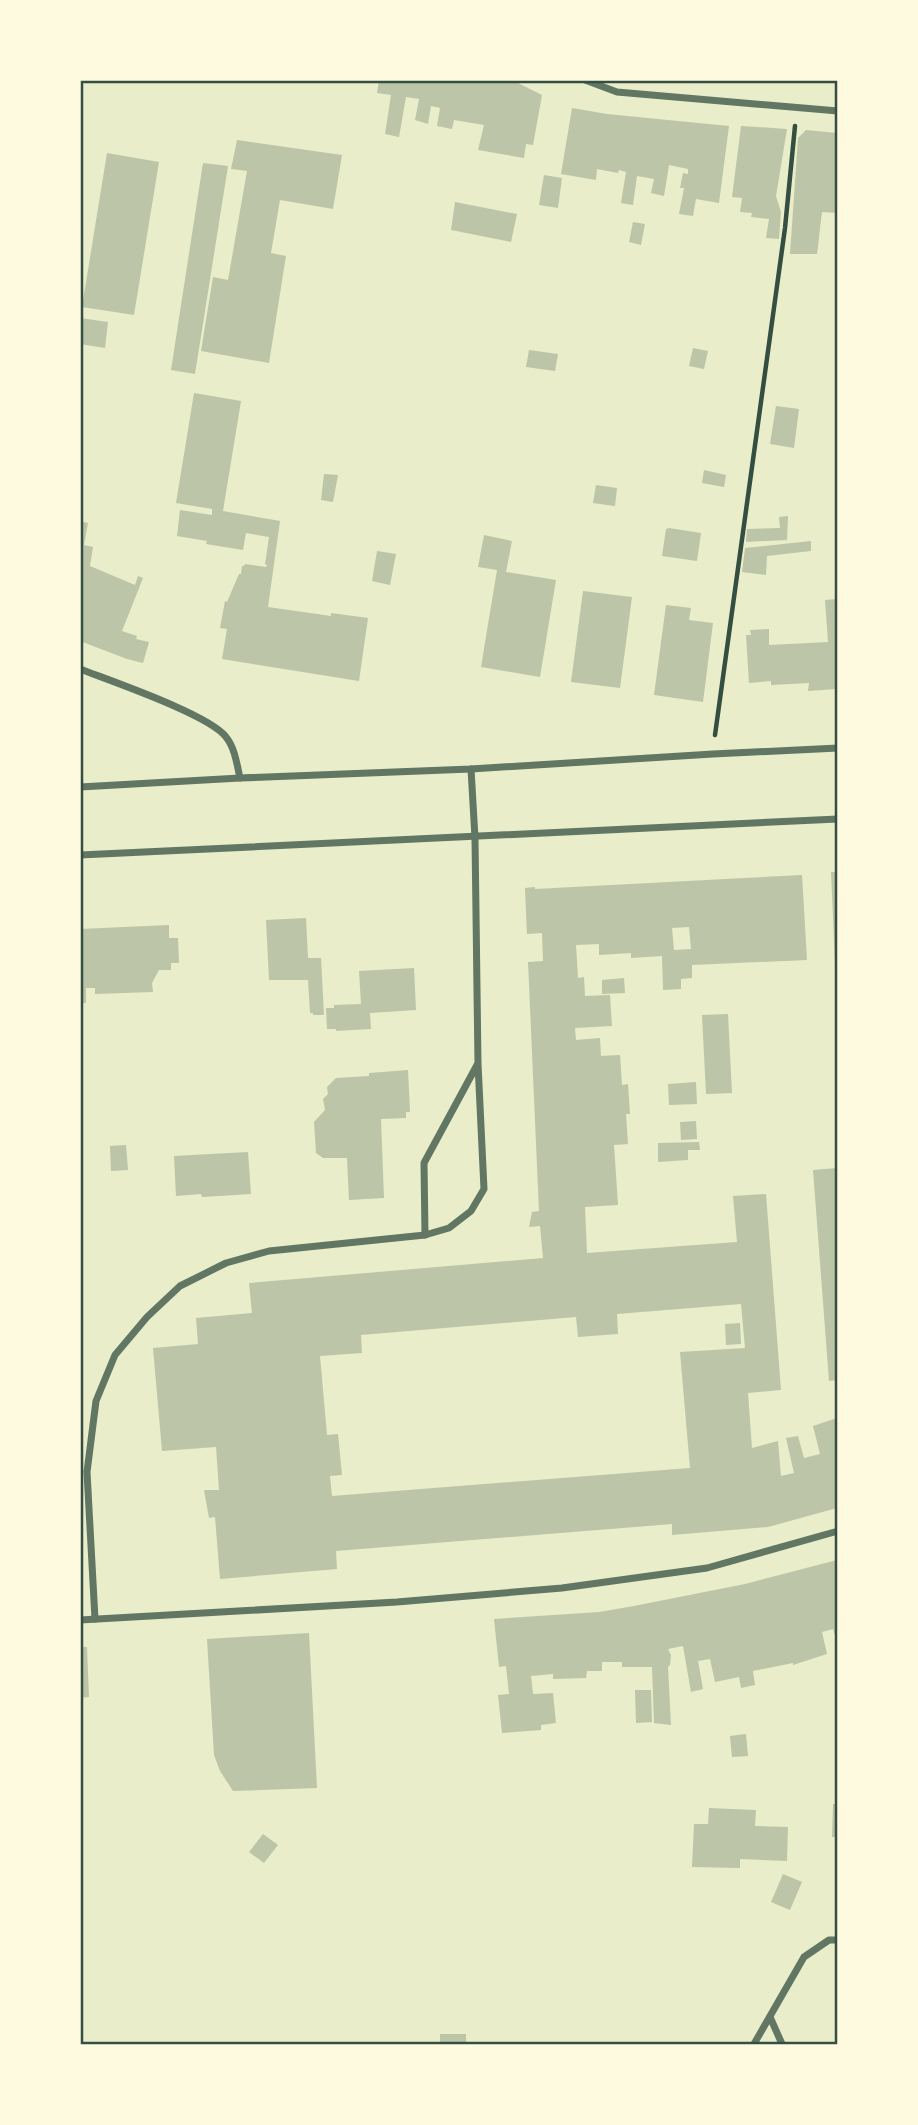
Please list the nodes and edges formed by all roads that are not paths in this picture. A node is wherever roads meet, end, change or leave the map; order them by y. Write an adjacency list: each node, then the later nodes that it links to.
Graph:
1 (585, 80): 2 (street)
2 (838, 111)
3 (80, 669): 6 (street)
4 (838, 748): 5 (street)
5 (471, 769): 6 (street); 9 (street)
6 (240, 778): 7 (street)
7 (80, 787)
8 (838, 820): 9 (street)
9 (475, 838): 10 (street); 11 (street)
10 (80, 855)
11 (478, 1064): 12 (street); 12 (street)
12 (425, 1235): 14 (street)
13 (838, 1531): 14 (street)
14 (95, 1619): 15 (street)
15 (80, 1620)
16 (838, 1940): 17 (street)
17 (770, 2017): 18 (street); 19 (street)
18 (754, 2045)
19 (782, 2045)

